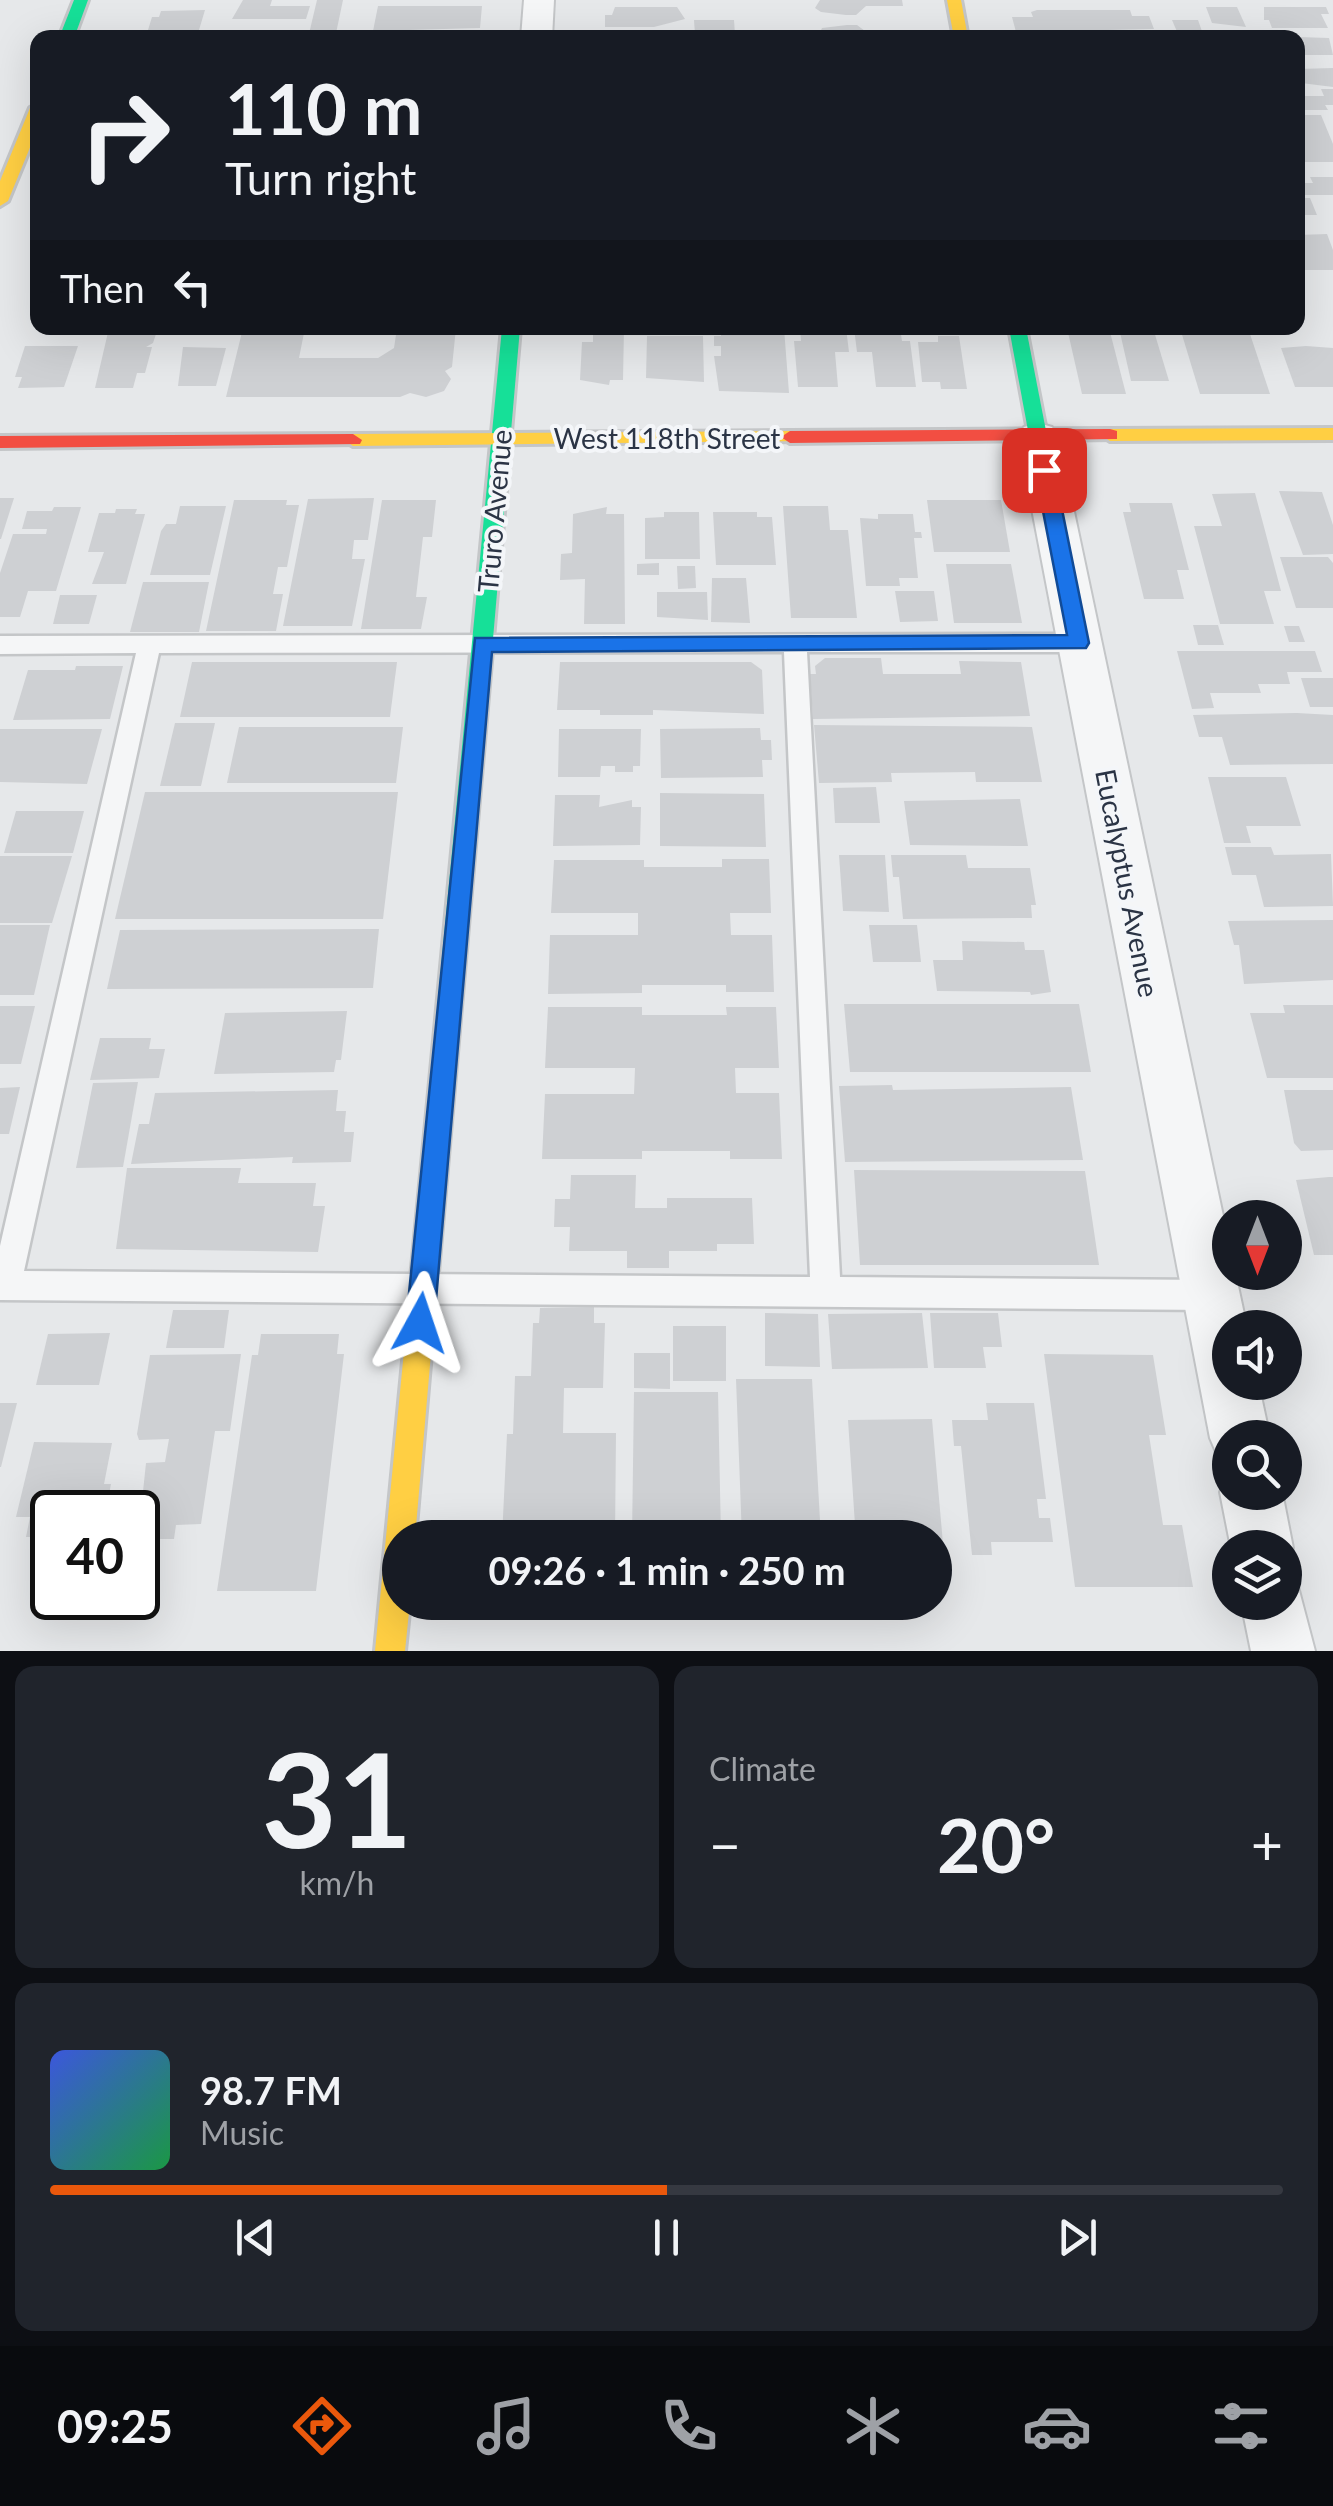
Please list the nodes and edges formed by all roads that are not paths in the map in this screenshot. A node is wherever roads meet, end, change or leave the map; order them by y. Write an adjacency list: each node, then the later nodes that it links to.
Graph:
1 (81, 0): 4 (street)
2 (539, 0): 5 (street)
3 (954, 0): 6 (street)
4 (69, 30)
5 (537, 30)
6 (960, 30)
7 (30, 127): 8 (street)
8 (0, 200)
9 (509, 335): 13 (street, Truro Avenue)
10 (1018, 335): 12 (street, Eucalyptus Avenue)
11 (1333, 434): 12 (street, West 118th Street)
12 (1038, 436): 13 (street, West 118th Street); 16 (street, Eucalyptus Avenue)
13 (501, 440): 14 (street, West 118th Street); 18 (street, Truro Avenue)
14 (0, 442)
15 (795, 643): 16 (lane); 18 (lane); 22 (lane)
16 (1079, 643): 23 (street, Eucalyptus Avenue)
17 (150, 644): 18 (lane); 19 (lane); 20 (lane)
18 (482, 644): 21 (street, Truro Avenue)
19 (0, 645)
20 (3, 1285): 21 (lane)
21 (423, 1286): 22 (lane); 26 (street, Truro Avenue)
22 (826, 1291): 23 (lane)
23 (1211, 1294): 24 (street, Eucalyptus Avenue)
24 (1236, 1420)
25 (1276, 1620): 27 (street)
26 (390, 1651)
27 (1282, 1651)

